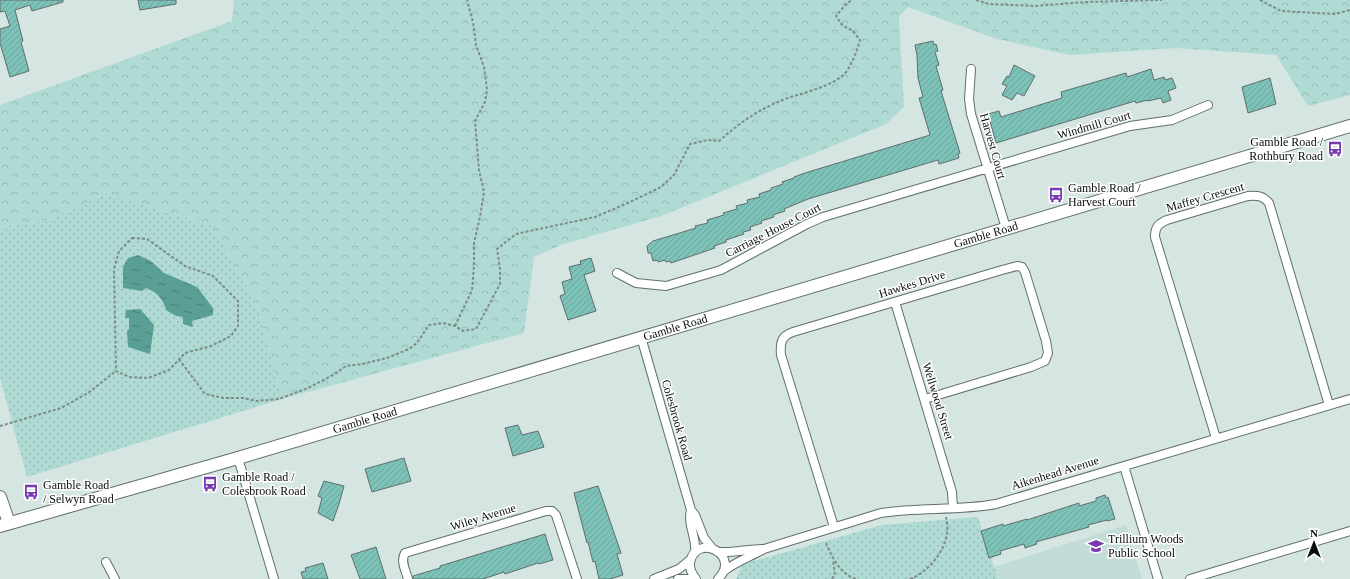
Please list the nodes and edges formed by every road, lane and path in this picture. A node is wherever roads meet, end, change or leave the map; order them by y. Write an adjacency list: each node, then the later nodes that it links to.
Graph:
1 (467, 0): 14 (path)
2 (852, 0): 14 (path)
3 (976, 0): 4 (path)
4 (1162, 0)
5 (1260, 0): 6 (path)
6 (1350, 10)
7 (971, 69): 10 (street, Harvest Court)
8 (1208, 105): 10 (street, Windmill Court)
9 (1350, 126): 11 (main road, Gamble Road)
10 (987, 168): 11 (street, Harvest Court); 12 (street, Carriage House Court)
11 (1006, 228): 15 (main road, Gamble Road)
12 (617, 273)
13 (894, 302): 18 (street, Wellwood Street); 18 (street, Hawkes Drive); 30 (street, Hawkes Drive)
14 (455, 326): 16 (path)
15 (641, 337): 23 (main road, Gamble Road); 27 (street, Colesbrook Road)
16 (179, 359): 17 (path); 17 (path)
17 (116, 371): 21 (path)
18 (925, 399): 26 (street, Wellwood Street)
19 (1350, 399): 20 (street, Aikenhead Avenue)
20 (1329, 405): 22 (street, Aikenhead Avenue); 22 (street, Maffey Crescent)
21 (0, 426)
22 (1216, 438): 24 (street, Aikenhead Avenue)
23 (238, 458): 29 (main road, Gamble Road); 41 (street)
24 (1124, 466): 26 (street, Aikenhead Avenue); 51 (street)
25 (0, 497): 29 (main road)
26 (953, 508): 30 (street, Aikenhead Avenue)
27 (691, 510): 34 (street, Colesbrook Road); 35 (street, Colesbrook Road)
28 (946, 516): 39 (path)
29 (5, 524)
30 (834, 527): 33 (street, Aikenhead Avenue)
31 (1350, 531): 52 (street)
32 (826, 543): 36 (path)
33 (764, 549): 34 (street, Aikenhead Avenue); 38 (street, Aikenhead Avenue)
34 (715, 550): 35 (street, Aikenhead Avenue); 38 (street, Colesbrook Road)
35 (693, 556): 44 (street); 47 (street, Colesbrook Road)
36 (833, 560): 48 (path); 49 (path)
37 (106, 562): 40 (street)
38 (721, 576)
39 (917, 578): 50 (path)
40 (115, 579)
41 (274, 579)
42 (408, 579): 43 (street, Wiley Avenue)
43 (577, 579)
44 (654, 579)
45 (678, 579): 46 (street)
46 (692, 579)
47 (696, 579)
48 (832, 579)
49 (854, 579)
50 (910, 579)
51 (1158, 579)
52 (1190, 579)

